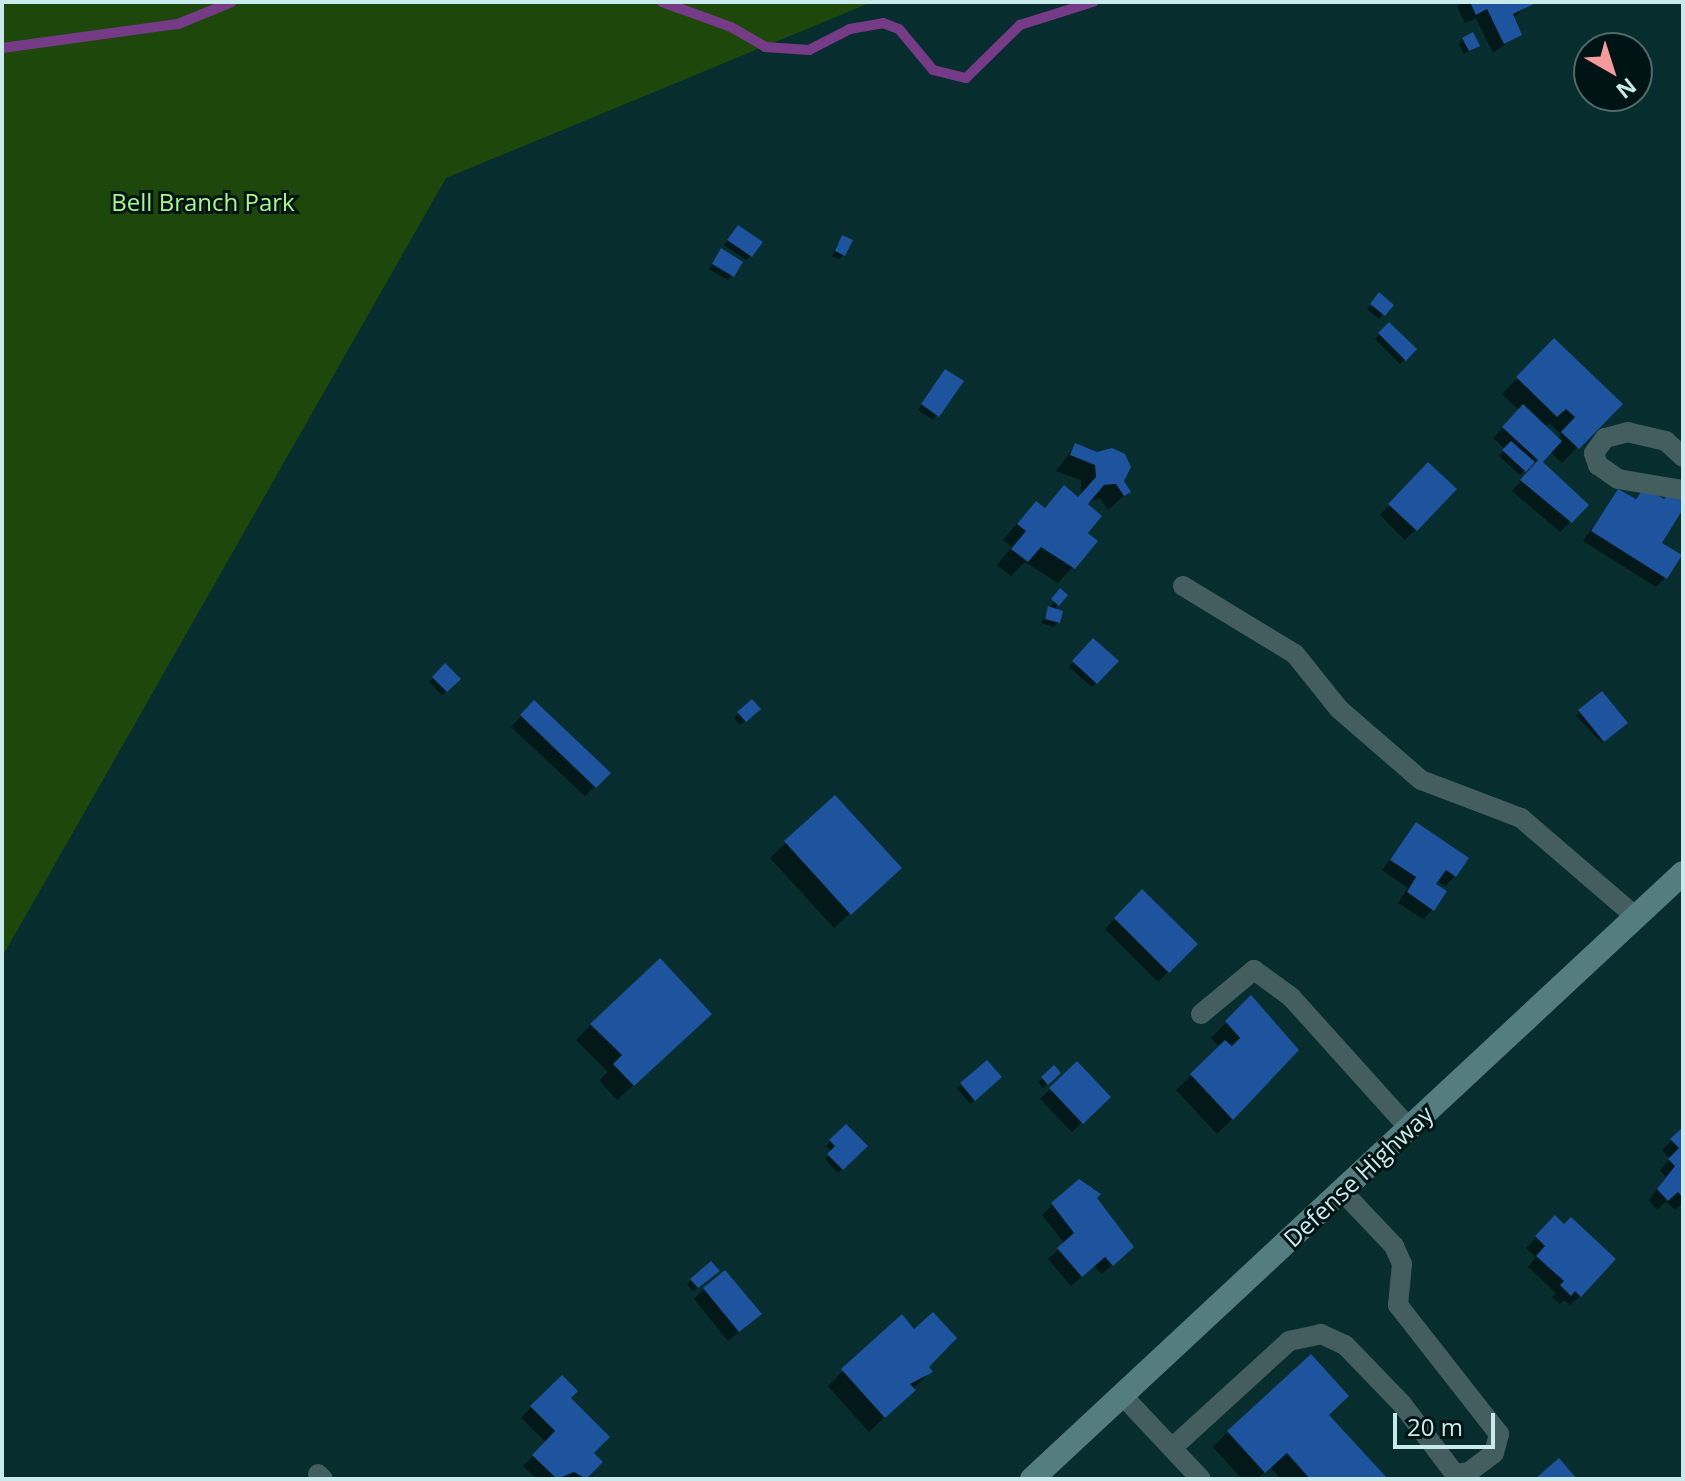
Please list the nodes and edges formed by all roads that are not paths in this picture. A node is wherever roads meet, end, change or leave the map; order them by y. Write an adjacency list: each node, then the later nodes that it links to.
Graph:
1 (1683, 457): 2 (lane)
2 (1683, 490)
3 (1183, 586): 5 (lane)
4 (1683, 873): 5 (main road, Defense Highway)
5 (1636, 917): 7 (main road, Defense Highway)
6 (1201, 1014): 7 (lane)
7 (1409, 1128): 8 (main road, Defense Highway)
8 (1342, 1191): 9 (main road, Defense Highway); 11 (lane)
9 (1122, 1395): 10 (lane); 12 (main road, Defense Highway)
10 (1172, 1448): 11 (lane); 13 (lane)
11 (1452, 1477)
12 (1032, 1479)
13 (1201, 1479)

